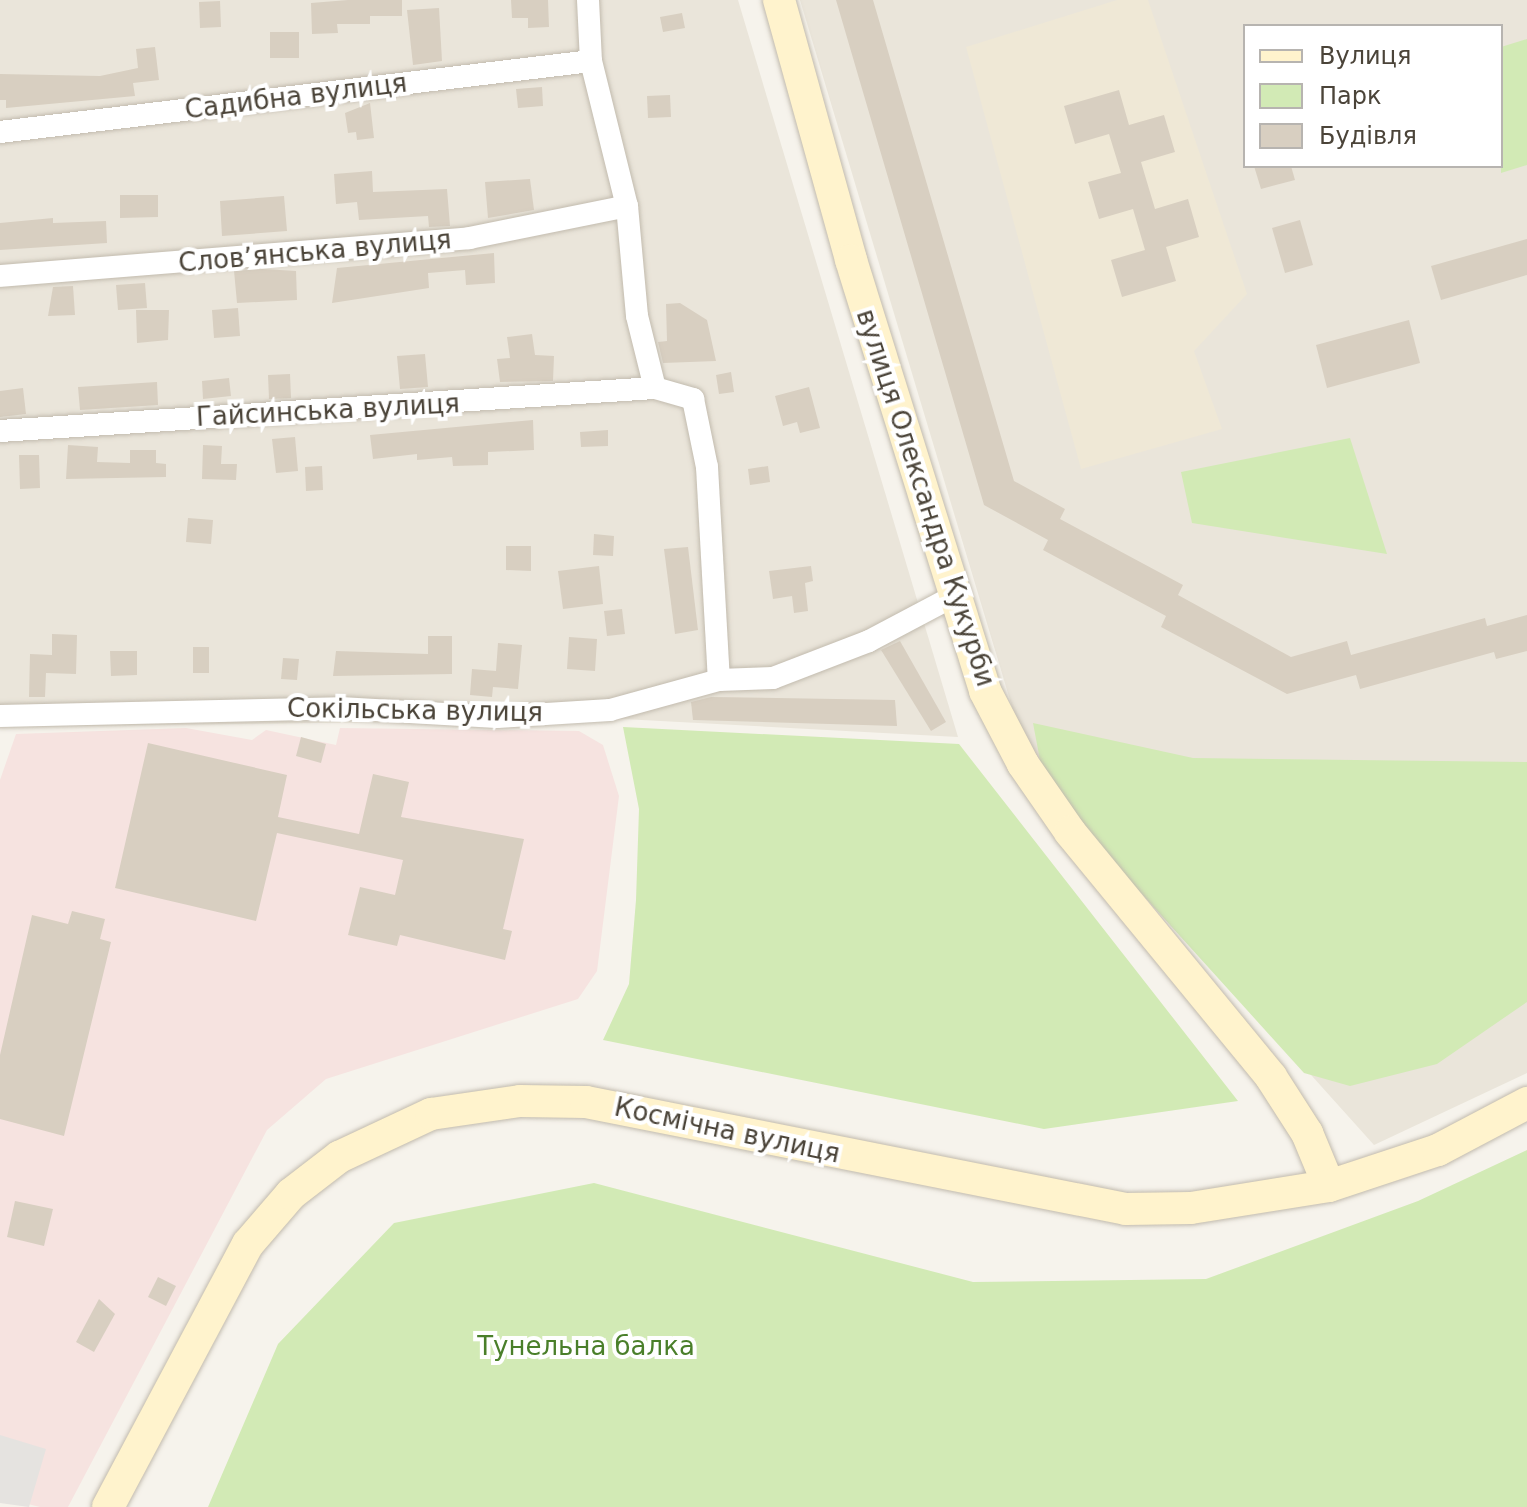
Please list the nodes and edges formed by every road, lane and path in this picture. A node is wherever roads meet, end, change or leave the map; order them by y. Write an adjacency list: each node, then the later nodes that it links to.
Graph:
1 (588, 0): 3 (street)
2 (779, 0): 9 (main road, вулиця Олександра Кукурби)
3 (591, 61): 4 (street, Садибна вулиця); 5 (street)
4 (0, 132)
5 (627, 206): 6 (street, Словʼянська вулиця); 7 (street)
6 (0, 276)
7 (655, 388): 8 (street, Гайсинська вулиця); 10 (street)
8 (0, 431)
9 (952, 597): 10 (street, Сокільська вулиця); 13 (main road, вулиця Олександра Кукурби)
10 (719, 680): 11 (street, Сокільська вулиця)
11 (0, 716)
12 (1527, 1103): 13 (main road, Космічна вулиця)
13 (1329, 1186): 14 (main road, Космічна вулиця)
14 (108, 1507)

